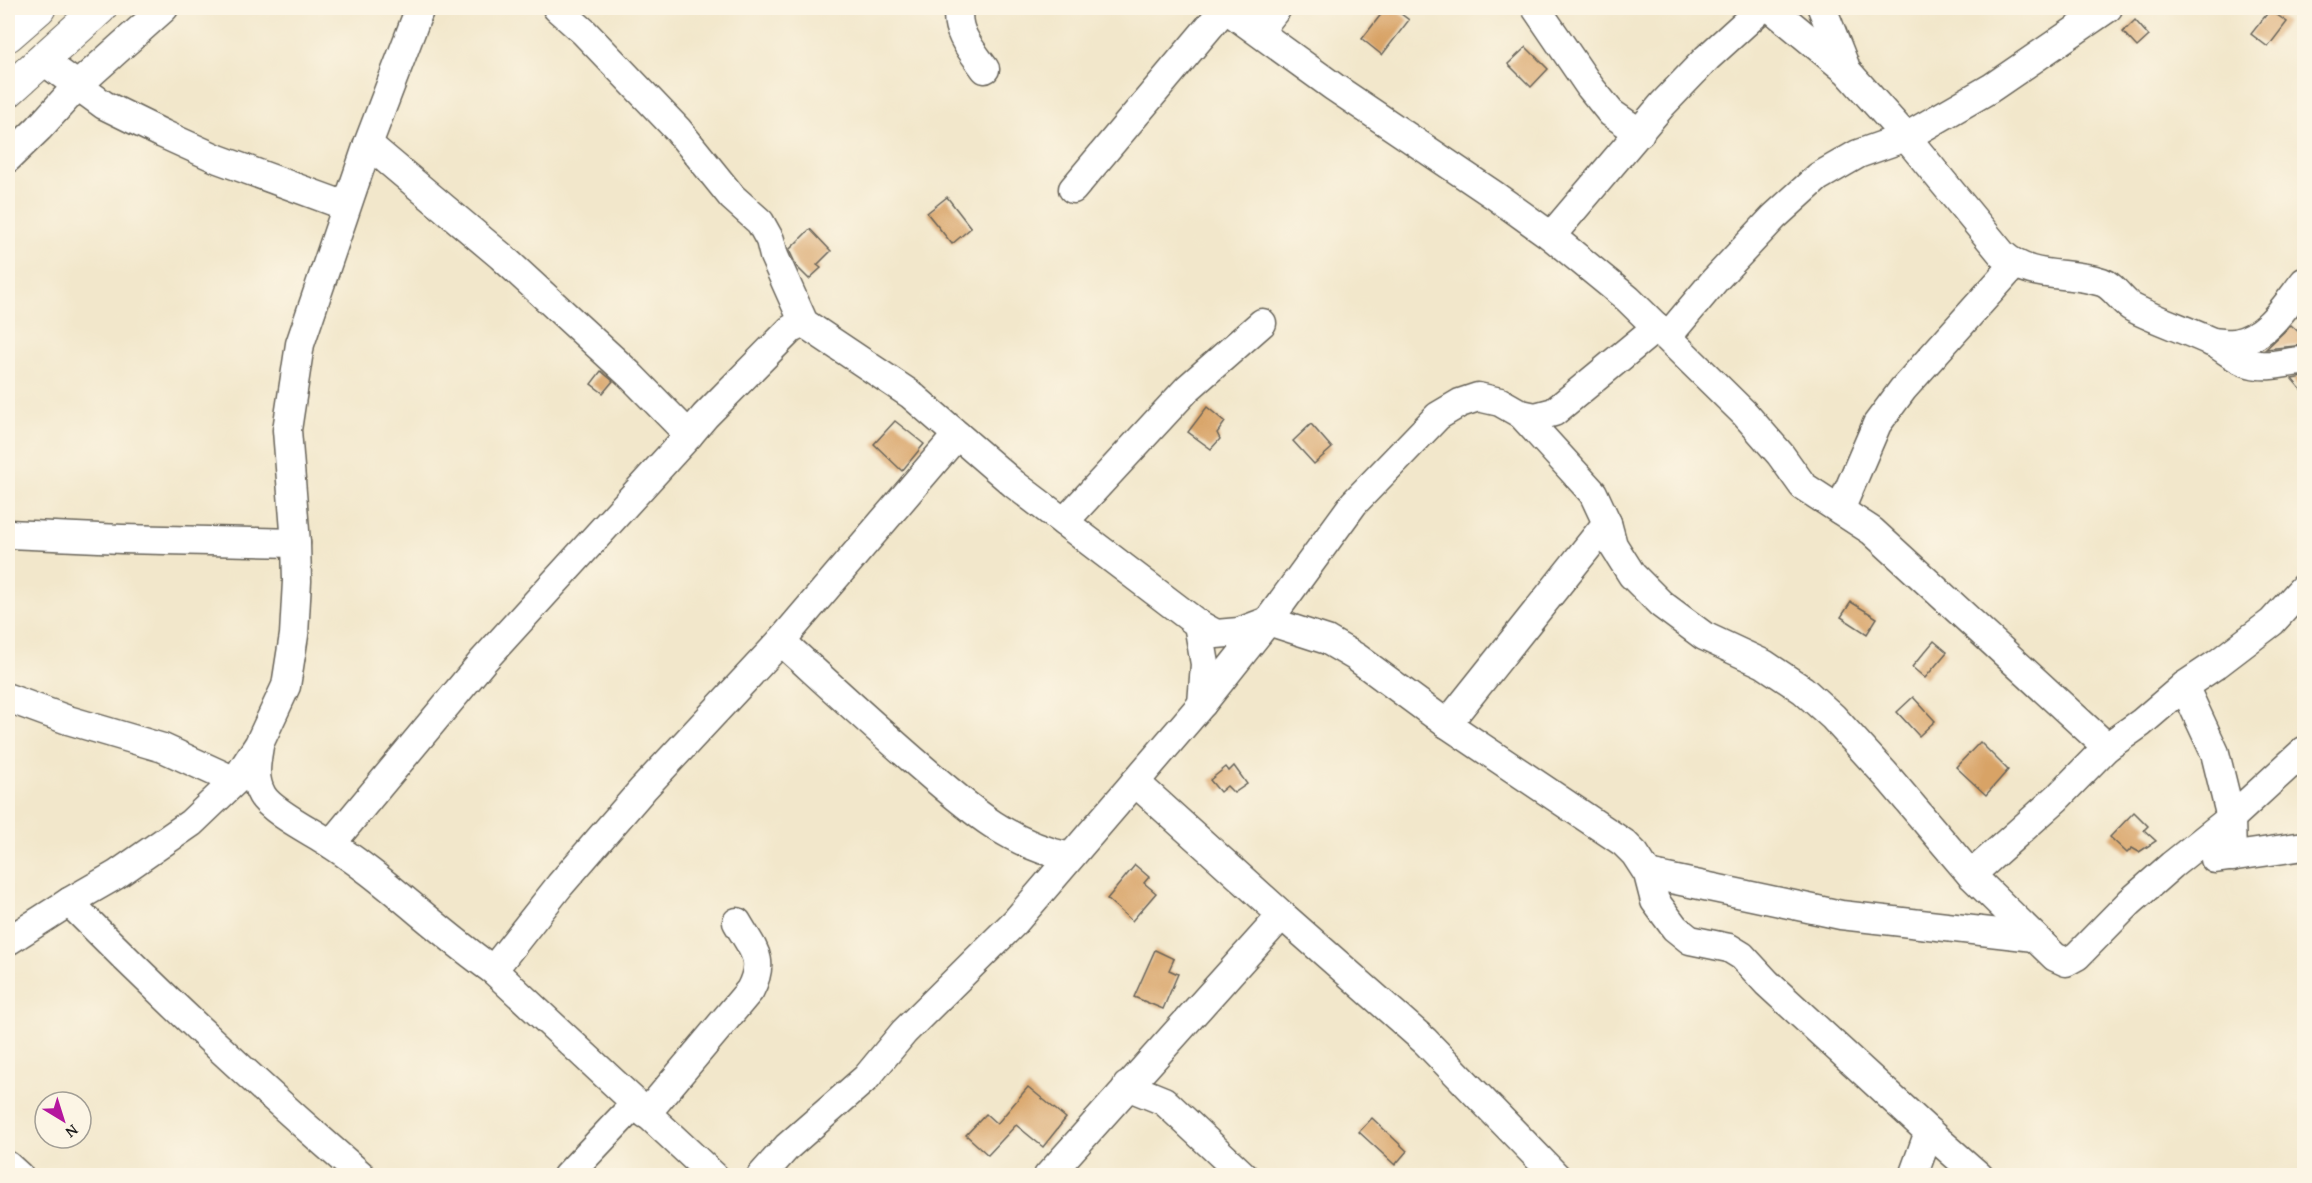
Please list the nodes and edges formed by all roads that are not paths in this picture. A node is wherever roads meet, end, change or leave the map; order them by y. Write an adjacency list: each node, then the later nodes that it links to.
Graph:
1 (39, 8): 14 (main road)
2 (100, 8): 15 (main road)
3 (164, 8): 18 (street)
4 (420, 8): 22 (street)
5 (556, 8): 29 (street)
6 (959, 8): 16 (street)
7 (1277, 8): 13 (street)
8 (1536, 8): 20 (street)
9 (1762, 8): 20 (street)
10 (1772, 8): 17 (street)
11 (1822, 8): 17 (street)
12 (2108, 8): 21 (street)
13 (1259, 31): 24 (street); 26 (street)
14 (8, 34)
15 (41, 59): 18 (street); 19 (main road)
16 (985, 69)
17 (1847, 71): 21 (street)
18 (78, 84): 23 (street); 25 (street)
19 (8, 91)
20 (1640, 133): 26 (street)
21 (1906, 137): 27 (street); 31 (street)
22 (368, 144): 25 (street); 35 (street)
23 (8, 158)
24 (1073, 189)
25 (346, 206): 41 (street)
26 (1551, 236): 31 (street)
27 (2014, 265): 32 (street); 37 (street)
28 (2304, 282): 32 (street)
29 (804, 323): 35 (street); 36 (street)
30 (1262, 323): 38 (street)
31 (1663, 332): 34 (street); 37 (street)
32 (2211, 342): 33 (street)
33 (2304, 361)
34 (1521, 414): 39 (street); 43 (street)
35 (689, 435): 56 (street)
36 (957, 435): 38 (street); 45 (street)
37 (1840, 510): 51 (street)
38 (1064, 522): 44 (street)
39 (1607, 523): 49 (street); 62 (street)
40 (8, 534): 41 (street)
41 (296, 543): 50 (street)
42 (2304, 587): 46 (street)
43 (1268, 621): 44 (street); 48 (street); 49 (street)
44 (1198, 624): 48 (street)
45 (781, 641): 58 (street); 68 (street)
46 (2184, 686): 51 (street); 55 (street)
47 (8, 698): 53 (street)
48 (1202, 704): 54 (street)
49 (1448, 724): 61 (street)
50 (259, 744): 53 (street); 56 (street)
51 (2107, 747): 62 (street)
52 (2304, 751): 55 (street)
53 (236, 781): 63 (street)
54 (1135, 782): 58 (street); 64 (street)
55 (2231, 818): 59 (street); 60 (street)
56 (331, 844): 68 (street)
57 (2304, 846): 59 (street)
58 (1070, 857): 77 (street)
59 (2232, 857): 60 (street)
60 (2172, 865): 66 (street)
61 (1648, 874): 66 (street); 71 (street)
62 (1971, 875): 66 (street)
63 (69, 902): 67 (street); 74 (street)
64 (1282, 915): 69 (street); 80 (street)
65 (737, 922): 70 (street)
66 (2034, 937)
67 (8, 941)
68 (493, 970): 70 (street)
69 (1127, 1086): 78 (street); 79 (street)
70 (640, 1109): 75 (street); 76 (street)
71 (1929, 1132): 81 (street); 82 (street)
72 (8, 1166): 73 (street)
73 (19, 1176)
74 (362, 1176)
75 (567, 1176)
76 (714, 1176)
77 (761, 1176)
78 (1048, 1176)
79 (1245, 1176)
80 (1556, 1176)
81 (1913, 1176)
82 (1979, 1176)

